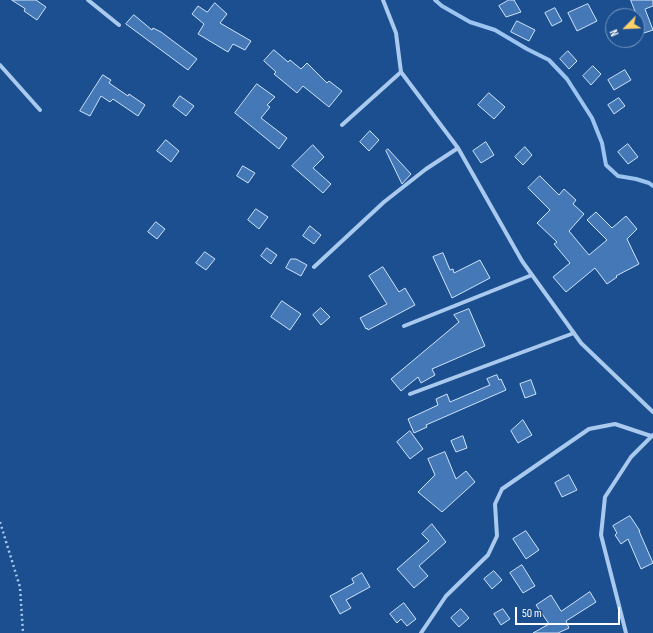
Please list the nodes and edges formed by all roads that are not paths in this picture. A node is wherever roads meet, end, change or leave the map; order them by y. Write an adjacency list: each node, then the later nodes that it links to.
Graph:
1 (88, 0): 3 (street)
2 (383, 0): 5 (street)
3 (119, 26)
4 (0, 65): 6 (street)
5 (401, 72): 7 (street); 8 (street)
6 (40, 110)
7 (342, 125)
8 (458, 148): 9 (street); 10 (street)
9 (314, 268)
10 (532, 275): 11 (street); 12 (street)
11 (404, 326)
12 (574, 333): 13 (street); 14 (street)
13 (410, 394)
14 (653, 412)
15 (652, 435): 16 (street); 17 (street)
16 (420, 633)
17 (626, 633)

